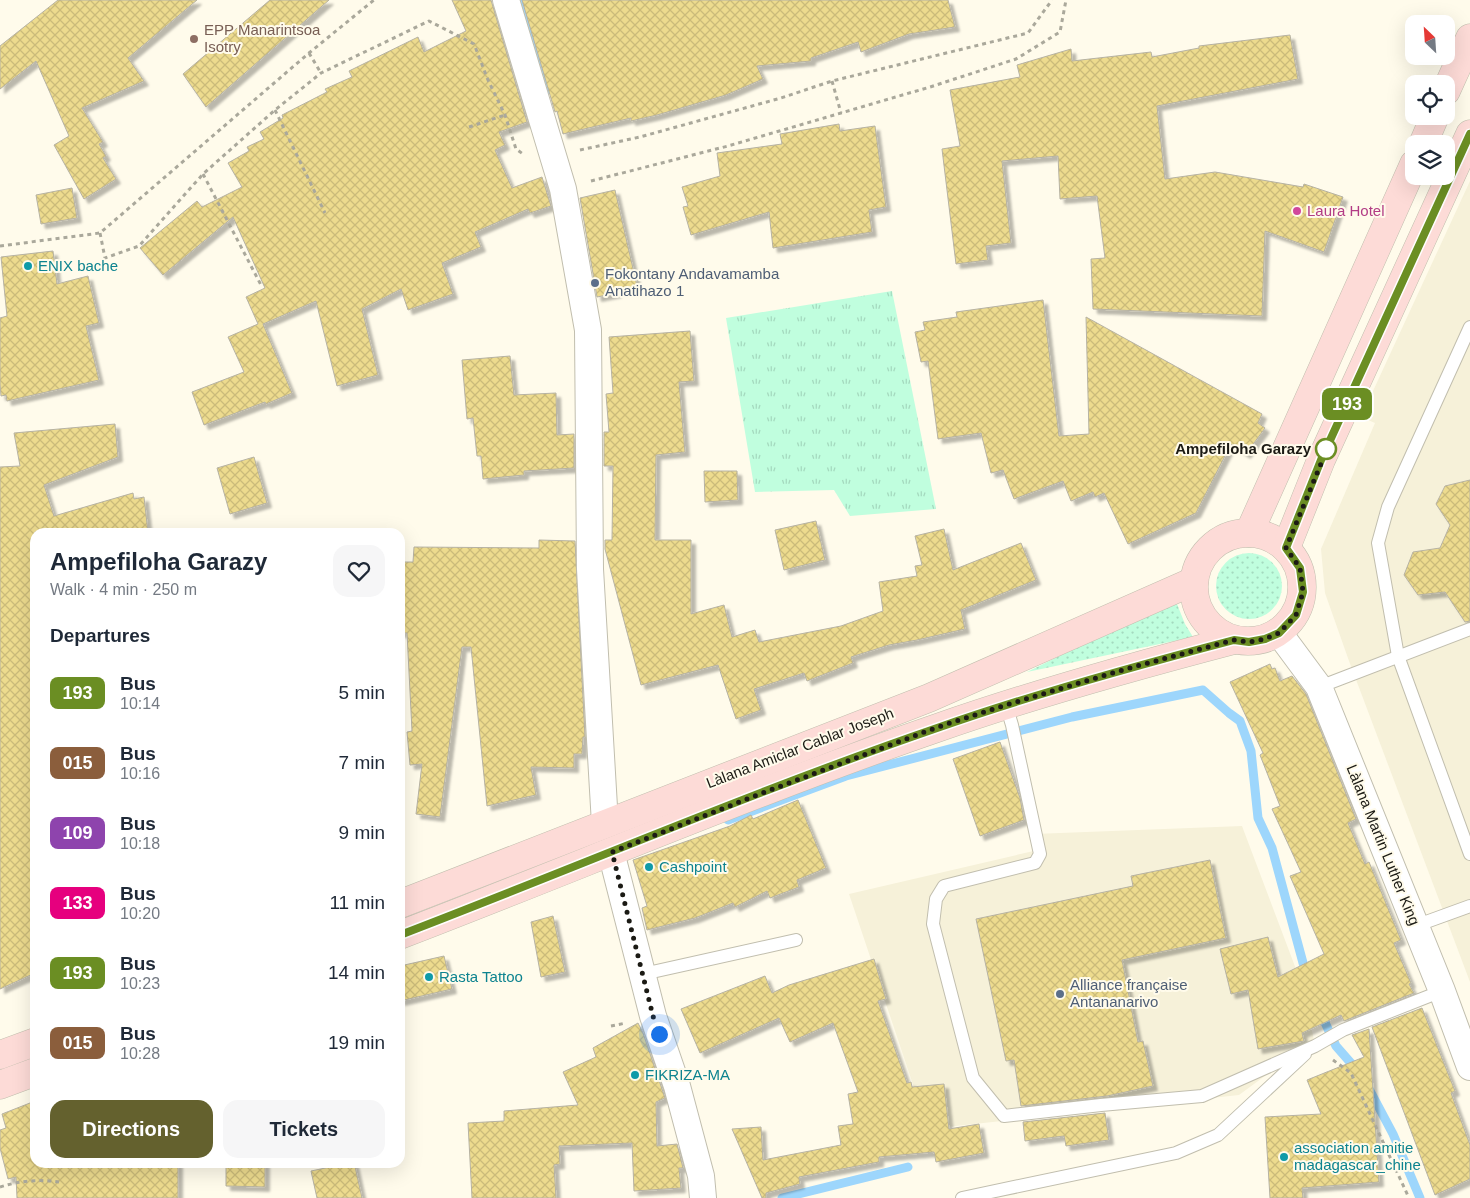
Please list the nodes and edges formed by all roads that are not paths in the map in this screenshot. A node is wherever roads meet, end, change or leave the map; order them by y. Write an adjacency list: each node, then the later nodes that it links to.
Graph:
1 (506, 0): 16 (street)
2 (1470, 38): 3 (main road)
3 (1453, 75)
4 (1470, 134): 8 (main road)
5 (1405, 184): 7 (main road)
6 (1470, 327): 13 (lane)
7 (1249, 533): 8 (main road); 9 (main road)
8 (1286, 548): 11 (main road)
9 (1194, 581): 12 (main road); 16 (main road, Làlana Amiclar Cablar Joseph)
10 (1470, 629): 13 (lane)
11 (1279, 633): 12 (main road); 14 (street, Làlana Martin Luther King)
12 (1234, 640): 15 (main road, Làlana Amiclar Cablar Joseph)
13 (1398, 656): 14 (lane); 18 (lane)
14 (1319, 687): 21 (street, Làlana Martin Luther King)
15 (1009, 715): 17 (main road, Làlana Amiclar Cablar Joseph); 27 (lane)
16 (605, 824): 19 (main road, Làlana Amiclar Cablar Joseph)
17 (612, 852): 22 (main road, Làlana Amiclar Cablar Joseph); 24 (street)
18 (1470, 854)
19 (405, 902)
20 (1470, 906): 21 (lane)
21 (1416, 926): 25 (street, Làlana Martin Luther King)
22 (405, 933)
23 (796, 940): 24 (lane)
24 (643, 974): 32 (street)
25 (1442, 991): 27 (lane); 29 (street, Làlana Martin Luther King)
26 (30, 1044): 28 (main road)
27 (1315, 1046): 33 (lane)
28 (0, 1055)
29 (1470, 1068)
30 (30, 1074): 31 (main road)
31 (0, 1085)
32 (703, 1198)
33 (962, 1198)

